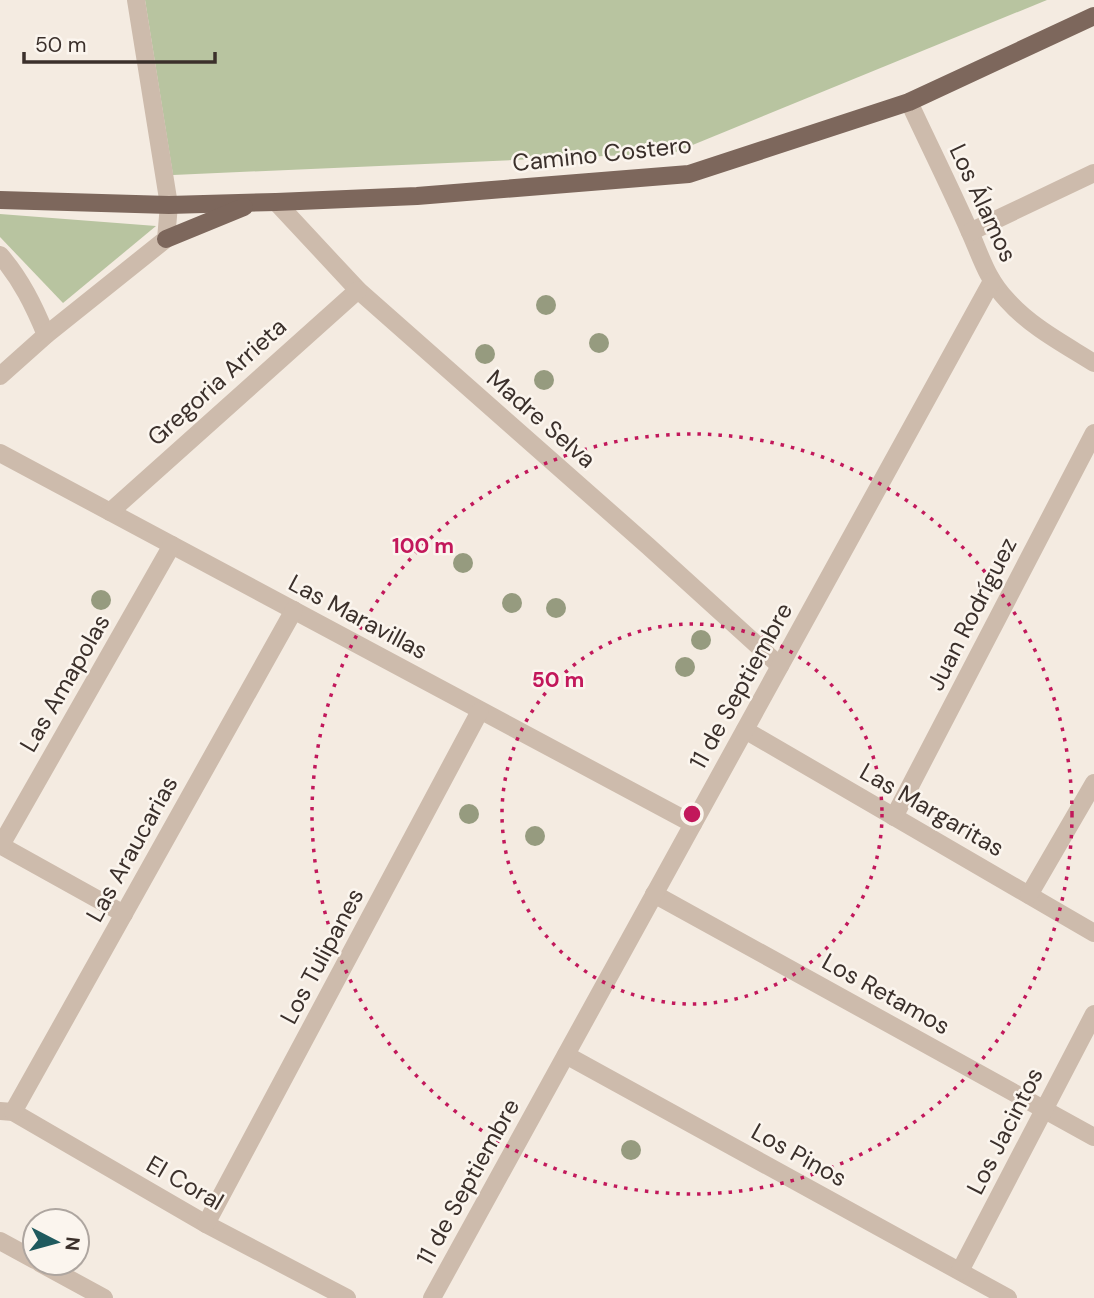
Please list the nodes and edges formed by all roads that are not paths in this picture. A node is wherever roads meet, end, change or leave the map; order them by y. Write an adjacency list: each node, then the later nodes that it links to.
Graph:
1 (136, 0): 8 (street)
2 (1094, 16): 3 (main road, Camino Costero)
3 (909, 102): 7 (main road, Camino Costero); 9 (street, Los Álamos)
4 (1094, 173): 9 (street)
5 (0, 200): 8 (main road, Camino Costero)
6 (256, 202): 7 (main road, Camino Costero); 8 (main road, Camino Costero); 10 (main road)
7 (276, 202): 13 (street, Madre Selva)
8 (169, 205): 10 (street)
9 (970, 232): 12 (street, Los Álamos)
10 (166, 239): 14 (street)
11 (0, 255): 14 (street)
12 (992, 281): 15 (street, Los Álamos); 22 (street, 11 de Septiembre)
13 (358, 290): 19 (street, Gregoria Arrieta); 22 (street, Madre Selva)
14 (46, 335): 16 (street)
15 (1094, 363)
16 (0, 376)
17 (1094, 433): 26 (street, Juan Rodríguez)
18 (0, 453): 19 (street, Las Maravillas)
19 (110, 512): 20 (street, Las Maravillas)
20 (172, 545): 21 (street, Las Maravillas); 28 (street, Las Amapolas)
21 (294, 610): 23 (street, Las Maravillas); 31 (street, Las Araucarias)
22 (780, 666): 24 (street, 11 de Septiembre)
23 (480, 711): 27 (street, Las Maravillas); 38 (street, Los Tulipanes)
24 (745, 730): 26 (street, Las Margaritas); 27 (street, 11 de Septiembre)
25 (1094, 783): 30 (street)
26 (894, 817): 30 (street, Las Margaritas)
27 (693, 824): 29 (street, 11 de Septiembre)
28 (0, 845): 31 (street)
29 (654, 894): 34 (street, 11 de Septiembre); 35 (street, Los Retamos)
30 (1029, 895): 32 (street, Las Margaritas)
31 (124, 915): 36 (street, Las Araucarias)
32 (1094, 933)
33 (1094, 1014): 35 (street, Los Jacintos)
34 (566, 1055): 41 (street, Los Pinos); 45 (street, 11 de Septiembre)
35 (1044, 1110): 37 (street, Los Retamos); 41 (street, Los Jacintos)
36 (7, 1112): 38 (street, El Coral)
37 (1094, 1137)
38 (206, 1224): 44 (street, El Coral)
39 (0, 1241): 40 (street)
40 (21, 1252)
41 (960, 1271): 46 (street, Los Pinos)
42 (66, 1277): 43 (street)
43 (104, 1298)
44 (346, 1298)
45 (432, 1298)
46 (1008, 1298)

